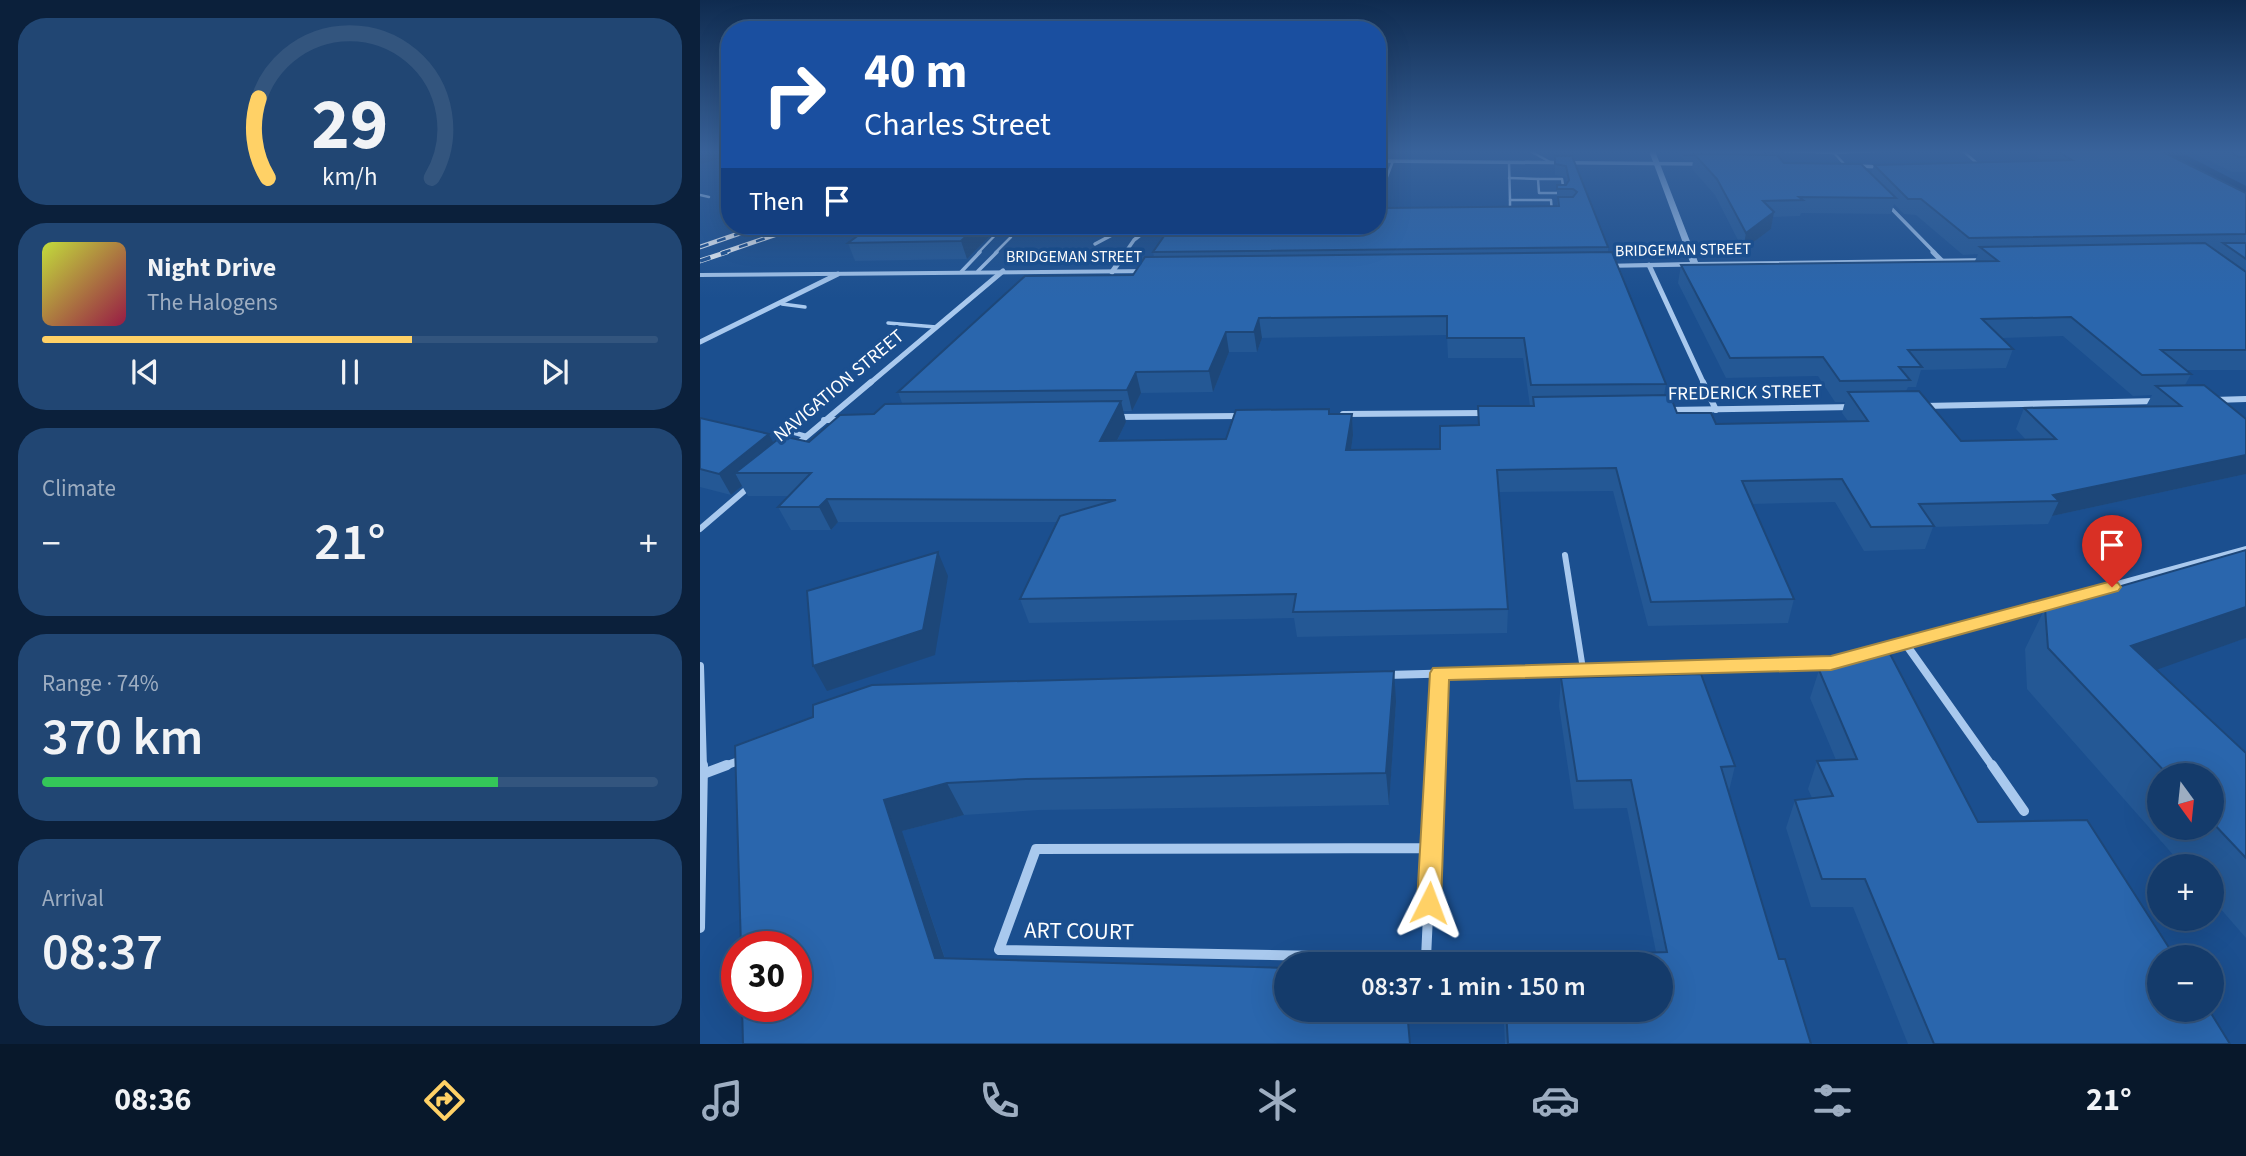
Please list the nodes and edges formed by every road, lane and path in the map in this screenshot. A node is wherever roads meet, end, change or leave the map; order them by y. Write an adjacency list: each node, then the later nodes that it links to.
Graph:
1 (1510, 200): 4 (lane); 4 (lane)
2 (1670, 200): 13 (street)
3 (1887, 204): 12 (street)
4 (1551, 205): 5 (lane)
5 (1561, 205)
6 (996, 235): 19 (lane)
7 (1112, 235): 10 (street)
8 (1140, 235): 20 (street)
9 (1011, 237): 16 (lane)
10 (1095, 244)
11 (2006, 260): 12 (street, BRIDGEMAN STREET)
12 (1942, 261): 13 (street, BRIDGEMAN STREET)
13 (1695, 264): 14 (street, BRIDGEMAN STREET)
14 (1649, 265): 15 (street, BRIDGEMAN STREET); 33 (street)
15 (1596, 266)
16 (978, 271): 17 (street, BRIDGEMAN STREET); 19 (street, BRIDGEMAN STREET)
17 (1003, 271): 20 (street, BRIDGEMAN STREET); 26 (street, NAVIGATION STREET)
18 (1167, 271): 20 (street, BRIDGEMAN STREET)
19 (961, 272): 21 (street, BRIDGEMAN STREET)
20 (1112, 272)
21 (838, 274): 22 (street, BRIDGEMAN STREET); 23 (street)
22 (700, 275)
23 (782, 304): 24 (lane); 27 (street)
24 (805, 307)
25 (888, 323): 26 (lane)
26 (936, 327): 40 (street, NAVIGATION STREET)
27 (700, 342)
28 (2246, 399): 29 (street)
29 (2204, 400)
30 (2162, 401): 31 (street)
31 (1911, 406)
32 (1855, 407): 33 (street, FREDERICK STREET)
33 (1716, 410): 34 (street, FREDERICK STREET)
34 (1660, 411)
35 (1493, 413): 36 (street)
36 (1340, 414)
37 (1242, 416): 38 (street)
38 (1103, 417)
39 (852, 420): 40 (street)
40 (824, 421): 42 (street, NAVIGATION STREET)
41 (784, 430): 42 (lane)
42 (806, 436): 43 (street, NAVIGATION STREET)
43 (787, 453)
44 (758, 478): 45 (street)
45 (700, 529)
46 (2245, 551): 48 (street)
47 (1565, 555): 50 (lane)
48 (1905, 643): 50 (street); 55 (street)
49 (700, 666): 54 (street)
50 (1583, 669): 51 (street)
51 (1440, 673): 52 (street); 56 (street, ART COURT)
52 (1371, 675)
53 (755, 755): 54 (street)
54 (704, 774): 57 (street)
55 (2024, 811)
56 (1431, 848): 56 (street, ART COURT)
57 (700, 928)

